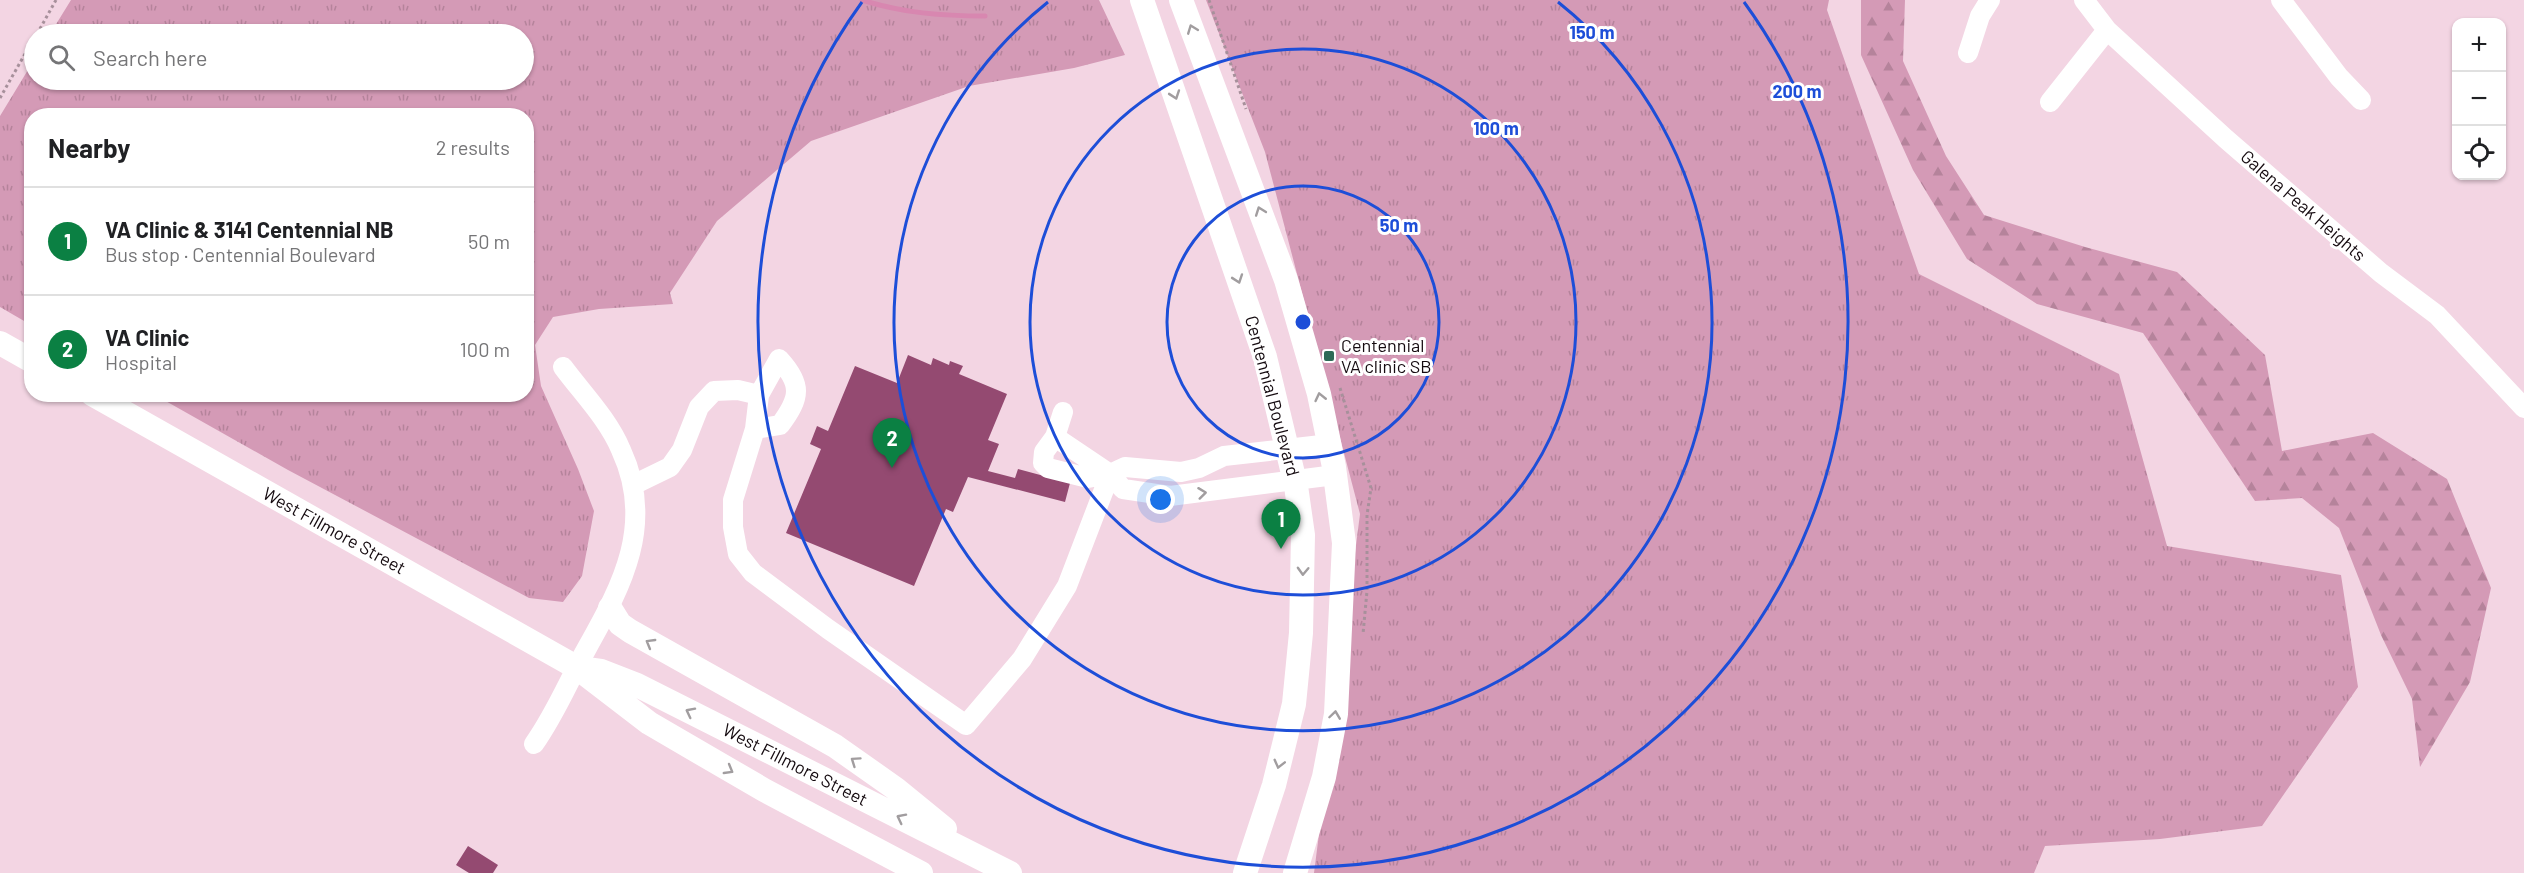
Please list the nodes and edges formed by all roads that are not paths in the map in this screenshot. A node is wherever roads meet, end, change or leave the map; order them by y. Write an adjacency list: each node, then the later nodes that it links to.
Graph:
1 (1142, 0): 20 (main road, Centennial Boulevard, one-way to 20)
2 (1180, 0): 19 (main road, one-way to 2)
3 (1990, 0): 7 (street)
4 (2084, 0): 6 (street, Galena Peak Heights)
5 (2281, 0): 8 (street)
6 (2107, 30): 9 (street); 15 (street, Galena Peak Heights)
7 (1968, 53)
8 (2361, 100)
9 (2050, 102)
10 (0, 343): 11 (main road)
11 (24, 356)
12 (563, 367): 24 (street)
13 (759, 395): 17 (street); 17 (street); 24 (street)
14 (106, 402): 26 (main road, West Fillmore Street)
15 (2524, 408)
16 (1062, 412): 18 (street)
17 (755, 429): 21 (street)
18 (1055, 437): 21 (street); 21 (street)
19 (1330, 444): 20 (street); 22 (main road)
20 (1287, 449): 21 (street); 23 (main road, Centennial Boulevard)
21 (1110, 474): 23 (street, one-way to 23)
22 (1335, 475): 23 (street); 32 (main road, one-way to 22)
23 (1295, 479): 31 (main road, Centennial Boulevard, one-way to 31)
24 (633, 485): 25 (street)
25 (610, 608): 26 (street); 28 (main road, one-way to 25)
26 (576, 667): 27 (street); 28 (main road, West Fillmore Street, one-way to 26); 29 (main road, West Fillmore Street, one-way to 29)
27 (534, 744)
28 (985, 860): 30 (main road, West Fillmore Street)
29 (921, 873)
30 (1010, 873)
31 (1245, 873)
32 (1295, 873)

